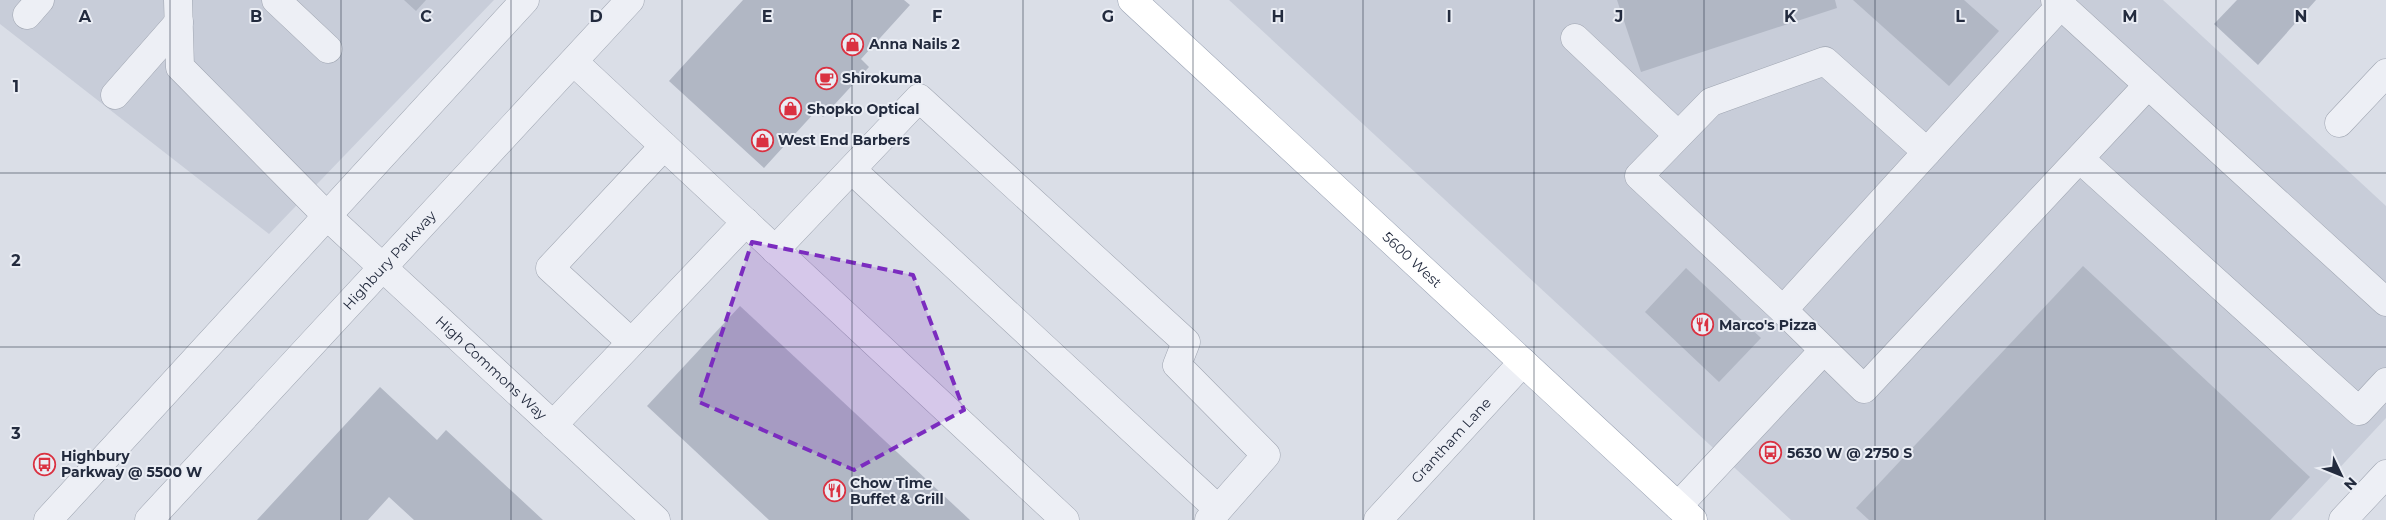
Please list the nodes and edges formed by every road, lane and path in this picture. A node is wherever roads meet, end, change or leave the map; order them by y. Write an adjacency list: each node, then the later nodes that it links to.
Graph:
1 (276, 0): 8 (street)
2 (525, 0): 19 (street)
3 (630, 0): 9 (street, Highbury Parkway)
4 (1132, 0): 27 (main road, 5600 West)
5 (2058, 2): 11 (street); 16 (street)
6 (179, 11): 12 (street); 19 (street, High Commons Way)
7 (1575, 38): 14 (street)
8 (328, 49)
9 (574, 62): 15 (street); 22 (street, Highbury Parkway)
10 (2386, 72): 13 (street)
11 (2148, 85): 17 (street); 23 (street)
12 (115, 95)
13 (2339, 123)
14 (1678, 135): 16 (street); 24 (street)
15 (664, 146): 20 (street); 25 (street)
16 (1927, 152): 24 (street)
17 (2080, 159): 26 (street); 28 (street)
18 (852, 170): 21 (street); 32 (street); 32 (street)
19 (326, 216): 22 (street, High Commons Way); 33 (street)
20 (746, 222): 21 (street); 25 (street)
21 (775, 250): 36 (street)
22 (383, 268): 29 (street, High Commons Way); 34 (street, Highbury Parkway)
23 (2386, 302)
24 (1783, 310): 26 (street)
25 (631, 342): 29 (street)
26 (1824, 350): 31 (street)
27 (1523, 362): 31 (main road, 5600 West); 37 (street, Grantham Lane)
28 (2386, 382)
29 (553, 425): 35 (street, High Commons Way)
30 (2386, 474): 38 (street)
31 (1685, 513)
32 (1213, 515)
33 (48, 520)
34 (149, 520)
35 (656, 520)
36 (1064, 520)
37 (1378, 520)
38 (2343, 520)

